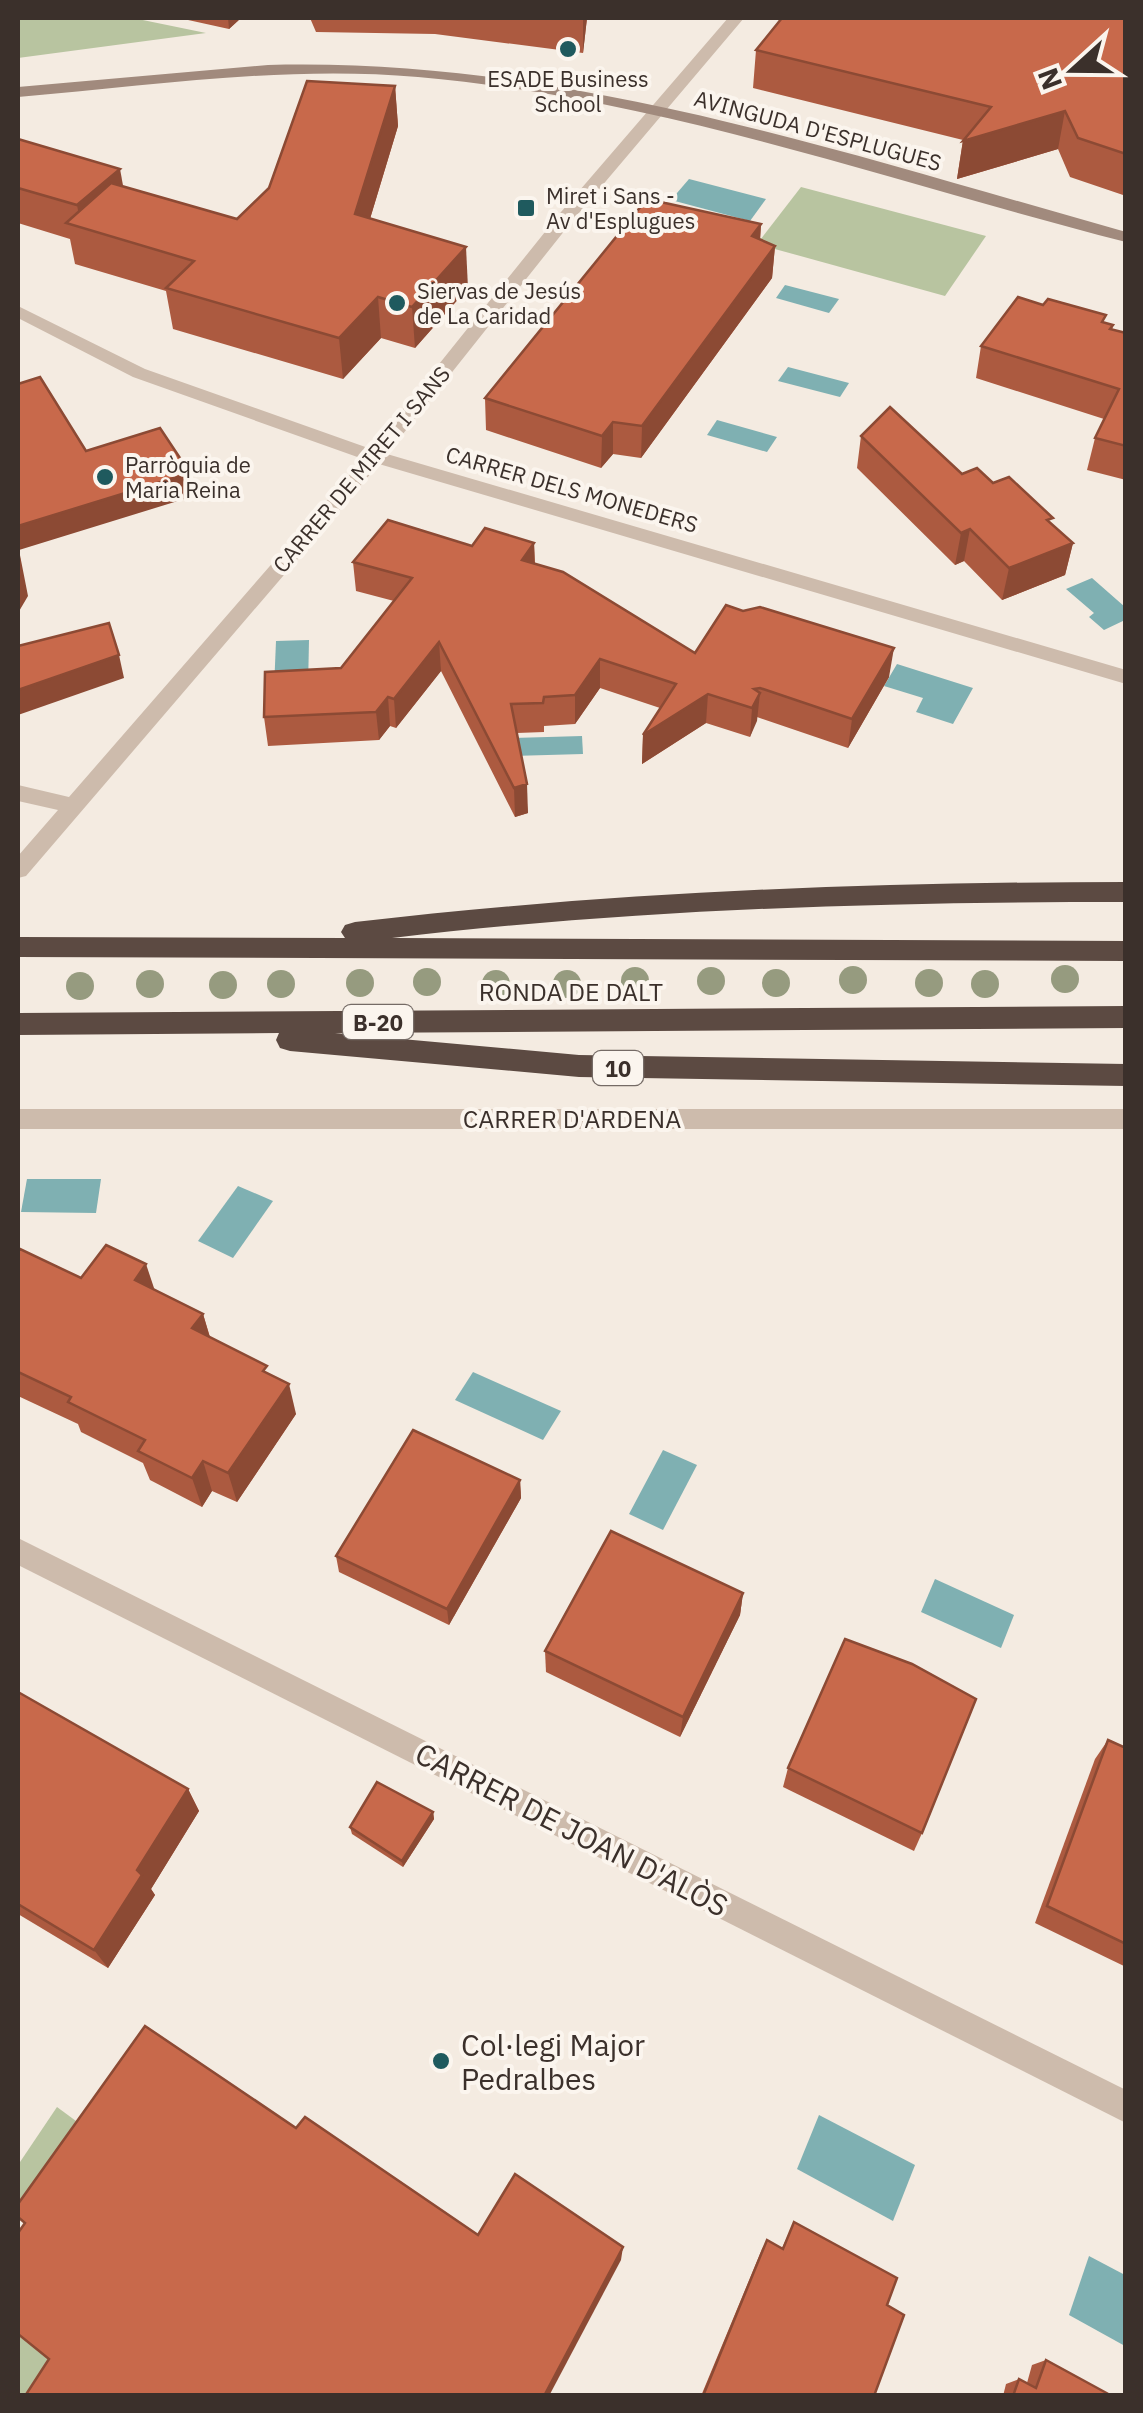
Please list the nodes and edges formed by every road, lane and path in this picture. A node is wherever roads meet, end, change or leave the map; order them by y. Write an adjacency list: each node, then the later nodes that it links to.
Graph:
1 (736, 18): 3 (street, CARRER DE MIRET I SANS)
2 (18, 92): 3 (street, AVINGUDA D'ESPLUGUES)
3 (657, 109): 4 (street, AVINGUDA D'ESPLUGUES); 6 (street, CARRER DE MIRET I SANS)
4 (1126, 237)
5 (18, 312): 6 (street, CARRER DELS MONEDERS)
6 (375, 457): 7 (street, CARRER DELS MONEDERS); 9 (street, CARRER DE MIRET I SANS)
7 (1126, 677)
8 (18, 793): 9 (street)
9 (72, 805): 10 (street, CARRER DE MIRET I SANS)
10 (18, 870)
11 (1126, 892): 13 (highway)
12 (18, 947): 13 (highway, RONDA DE DALT)
13 (242, 947): 14 (highway, RONDA DE DALT)
14 (1126, 951)
15 (1126, 1018): 17 (highway, RONDA DE DALT / B-20)
16 (18, 1024): 17 (highway, RONDA DE DALT / B-20)
17 (113, 1024): 18 (highway, 10)
18 (1126, 1074)
19 (18, 1119): 20 (street, CARRER D'ARDENA)
20 (1126, 1120)
21 (18, 1552): 22 (street, CARRER DE JOAN D'ALÒS)
22 (1126, 2107)

